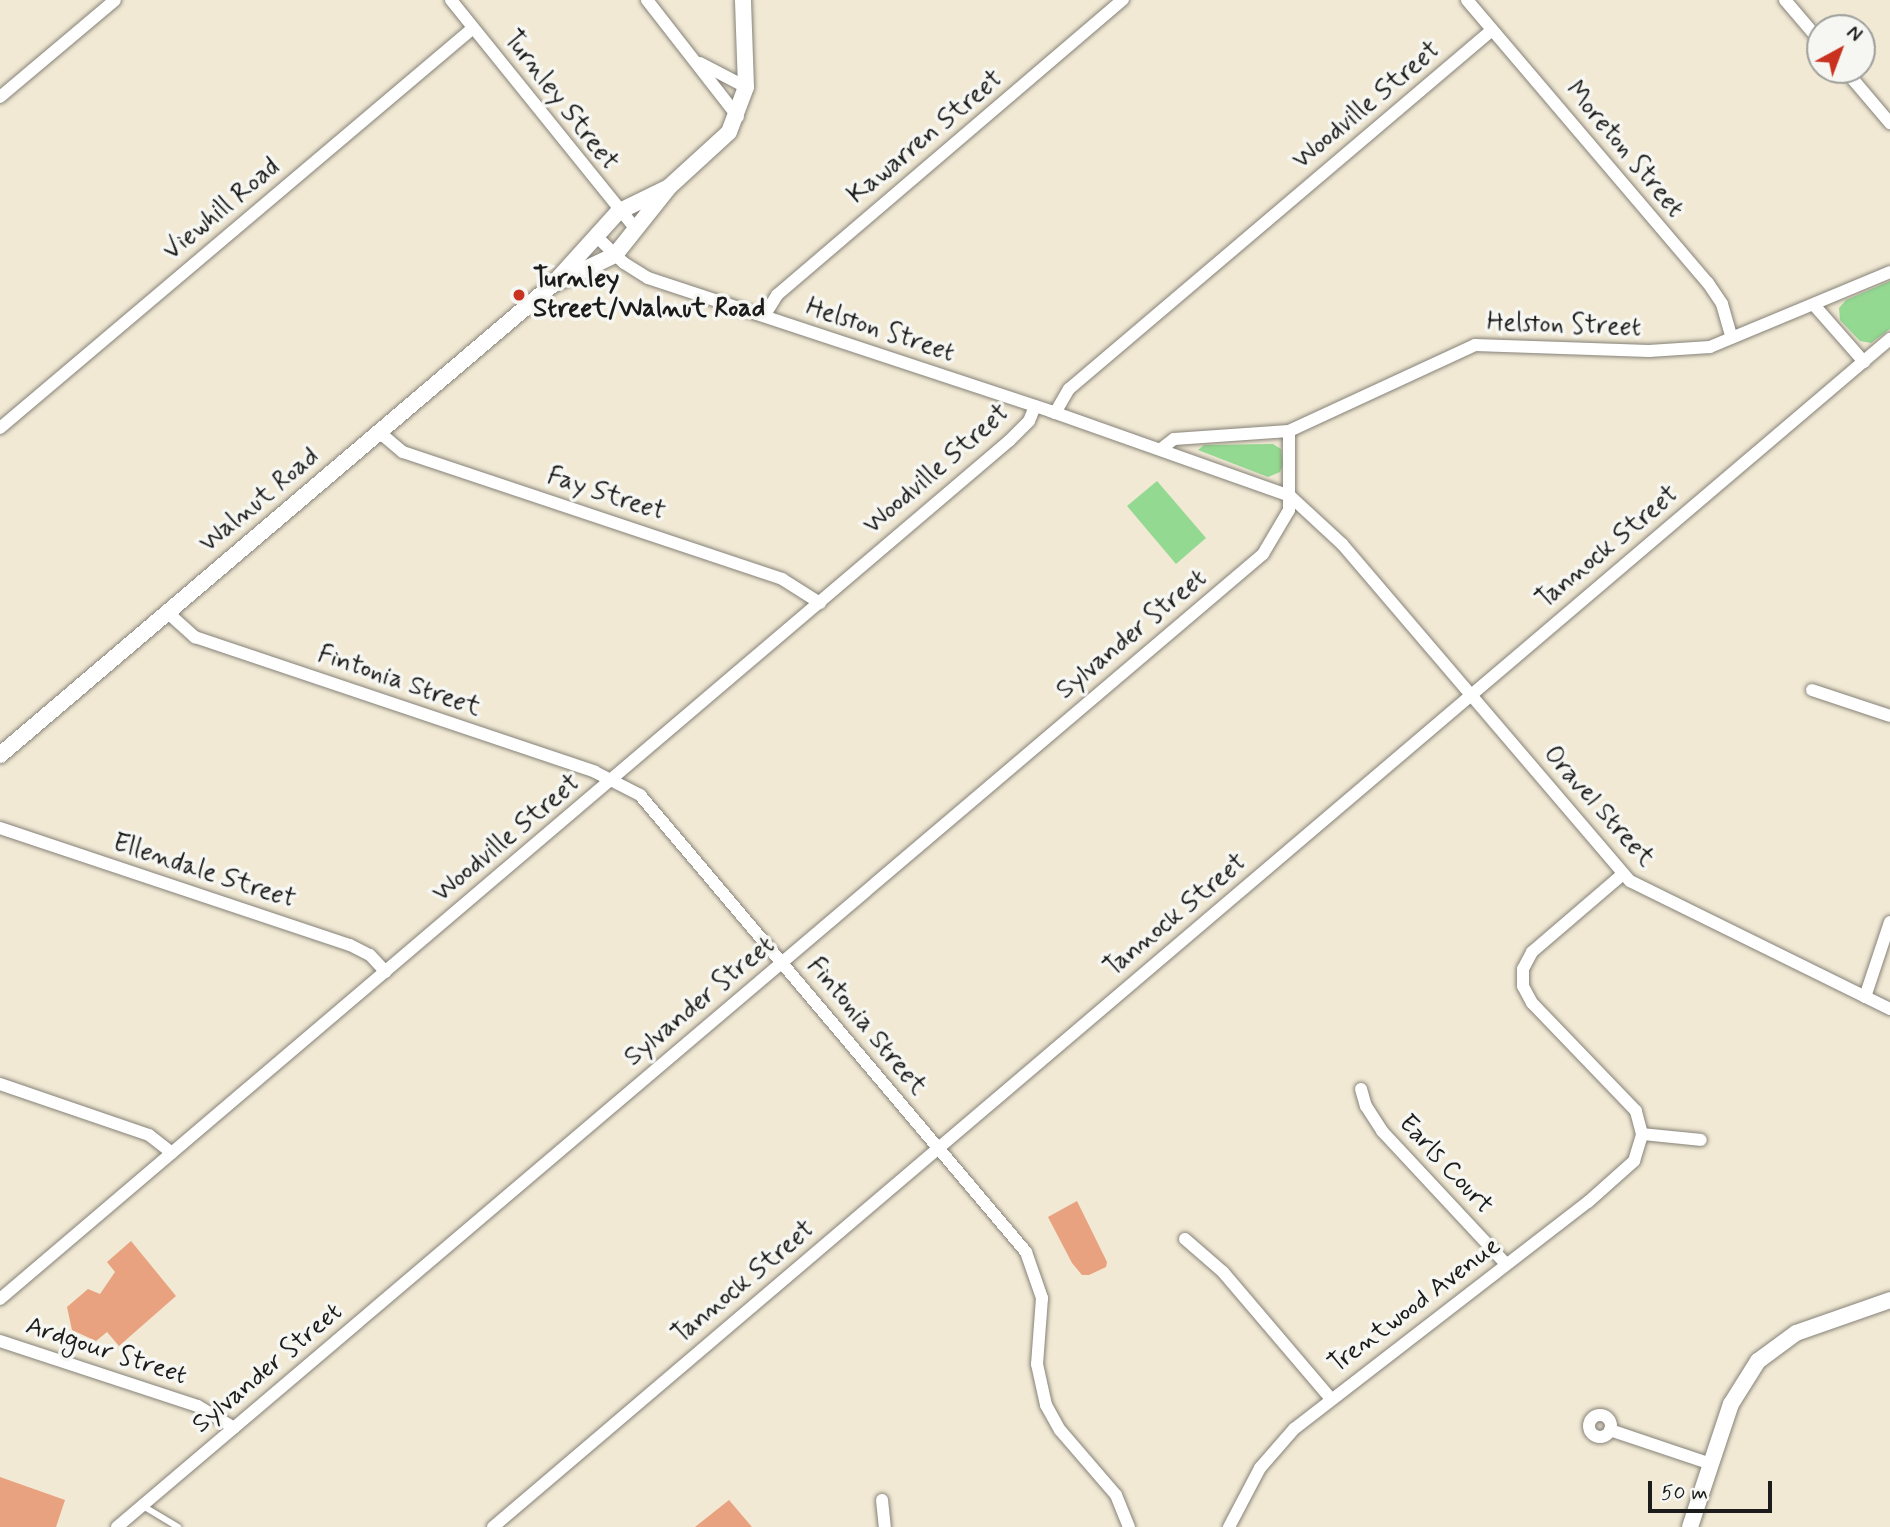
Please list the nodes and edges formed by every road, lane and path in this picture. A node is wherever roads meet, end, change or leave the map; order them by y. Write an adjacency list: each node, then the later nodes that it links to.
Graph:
1 (114, 0): 14 (street)
2 (451, 0): 9 (street, Turnley Street)
3 (647, 0): 11 (street)
4 (743, 0): 12 (street, Walnut Road)
5 (1123, 0): 25 (street, Kawarren Street)
6 (1467, 0): 10 (street, Moreton Street)
7 (1785, 0): 8 (street)
8 (1806, 25)
9 (473, 28): 18 (street, Turnley Street); 31 (street, Viewhill Road)
10 (1492, 30): 26 (street, Moreton Street); 30 (street, Woodville Street)
11 (694, 59): 12 (street); 15 (street)
12 (746, 84): 15 (street, Walnut Road)
13 (1857, 84): 16 (street)
14 (0, 97)
15 (738, 117): 17 (street, Walnut Road)
16 (1890, 123)
17 (669, 187): 18 (street, Walnut Road); 19 (street, Walnut Road)
18 (618, 212): 19 (street, Turnley Street); 20 (street, Walnut Road)
19 (636, 229): 21 (street, Walnut Road)
20 (597, 237): 21 (street, Helston Street); 23 (street, Walnut Road)
21 (615, 255): 23 (street, Walnut Road); 25 (street, Helston Street)
22 (1890, 272): 24 (street, Helston Street)
23 (552, 285): 33 (street, Walnut Road)
24 (1814, 305): 26 (street, Helston Street); 28 (street)
25 (764, 317): 29 (street, Helston Street)
26 (1732, 338): 32 (street, Helston Street)
27 (1890, 340): 28 (street, Tannock Street)
28 (1864, 362): 40 (street, Tannock Street)
29 (1035, 406): 30 (street, Helston Street); 37 (street, Woodville Street)
30 (1055, 413): 34 (street, Helston Street)
31 (0, 428)
32 (1289, 431): 34 (street, Helston Street); 35 (street, Sylvander Street)
33 (379, 432): 37 (street, Fay Street); 38 (street, Walnut Road)
34 (1161, 449): 35 (street, Helston Street)
35 (1290, 496): 36 (street, Helston Street); 47 (street, Sylvander Street)
36 (1342, 544): 40 (street, Oravel Street)
37 (820, 603): 43 (street, Woodville Street)
38 (167, 612): 42 (street, Walnut Road); 43 (street, Fintonia Street)
39 (1812, 690): 41 (street)
40 (1470, 696): 45 (street, Oravel Street); 55 (street, Tannock Street)
41 (1890, 716)
42 (0, 755)
43 (612, 779): 47 (street, Fintonia Street); 48 (street, Woodville Street)
44 (0, 828): 48 (street, Ellendale Street)
45 (1623, 874): 49 (street, Oravel Street); 53 (street)
46 (1890, 922): 49 (street)
47 (782, 962): 55 (street, Fintonia Street); 63 (street, Sylvander Street)
48 (386, 972): 56 (street, Woodville Street)
49 (1865, 997): 50 (street, Oravel Street)
50 (1890, 1009)
51 (0, 1084): 56 (street)
52 (1361, 1089): 58 (street, Earls Court)
53 (1643, 1134): 54 (street); 58 (street, Trentwood Avenue)
54 (1701, 1140)
55 (939, 1147): 70 (street, Tannock Street); 72 (street, Fintonia Street)
56 (172, 1153): 59 (street, Woodville Street)
57 (1185, 1239): 62 (street)
58 (1506, 1264): 62 (street, Trentwood Avenue)
59 (0, 1299)
60 (1890, 1300): 65 (street)
61 (0, 1341): 63 (street, Ardgour Street)
62 (1331, 1399): 73 (street, Trentwood Avenue)
63 (234, 1428): 67 (street, Sylvander Street)
64 (1610, 1430): 65 (street)
65 (1711, 1464): 74 (street)
66 (883, 1500): 71 (street)
67 (143, 1506): 68 (street, Sylvander Street); 69 (lane)
68 (117, 1527)
69 (178, 1527)
70 (493, 1527)
71 (885, 1527)
72 (1129, 1527)
73 (1229, 1527)
74 (1690, 1527)

